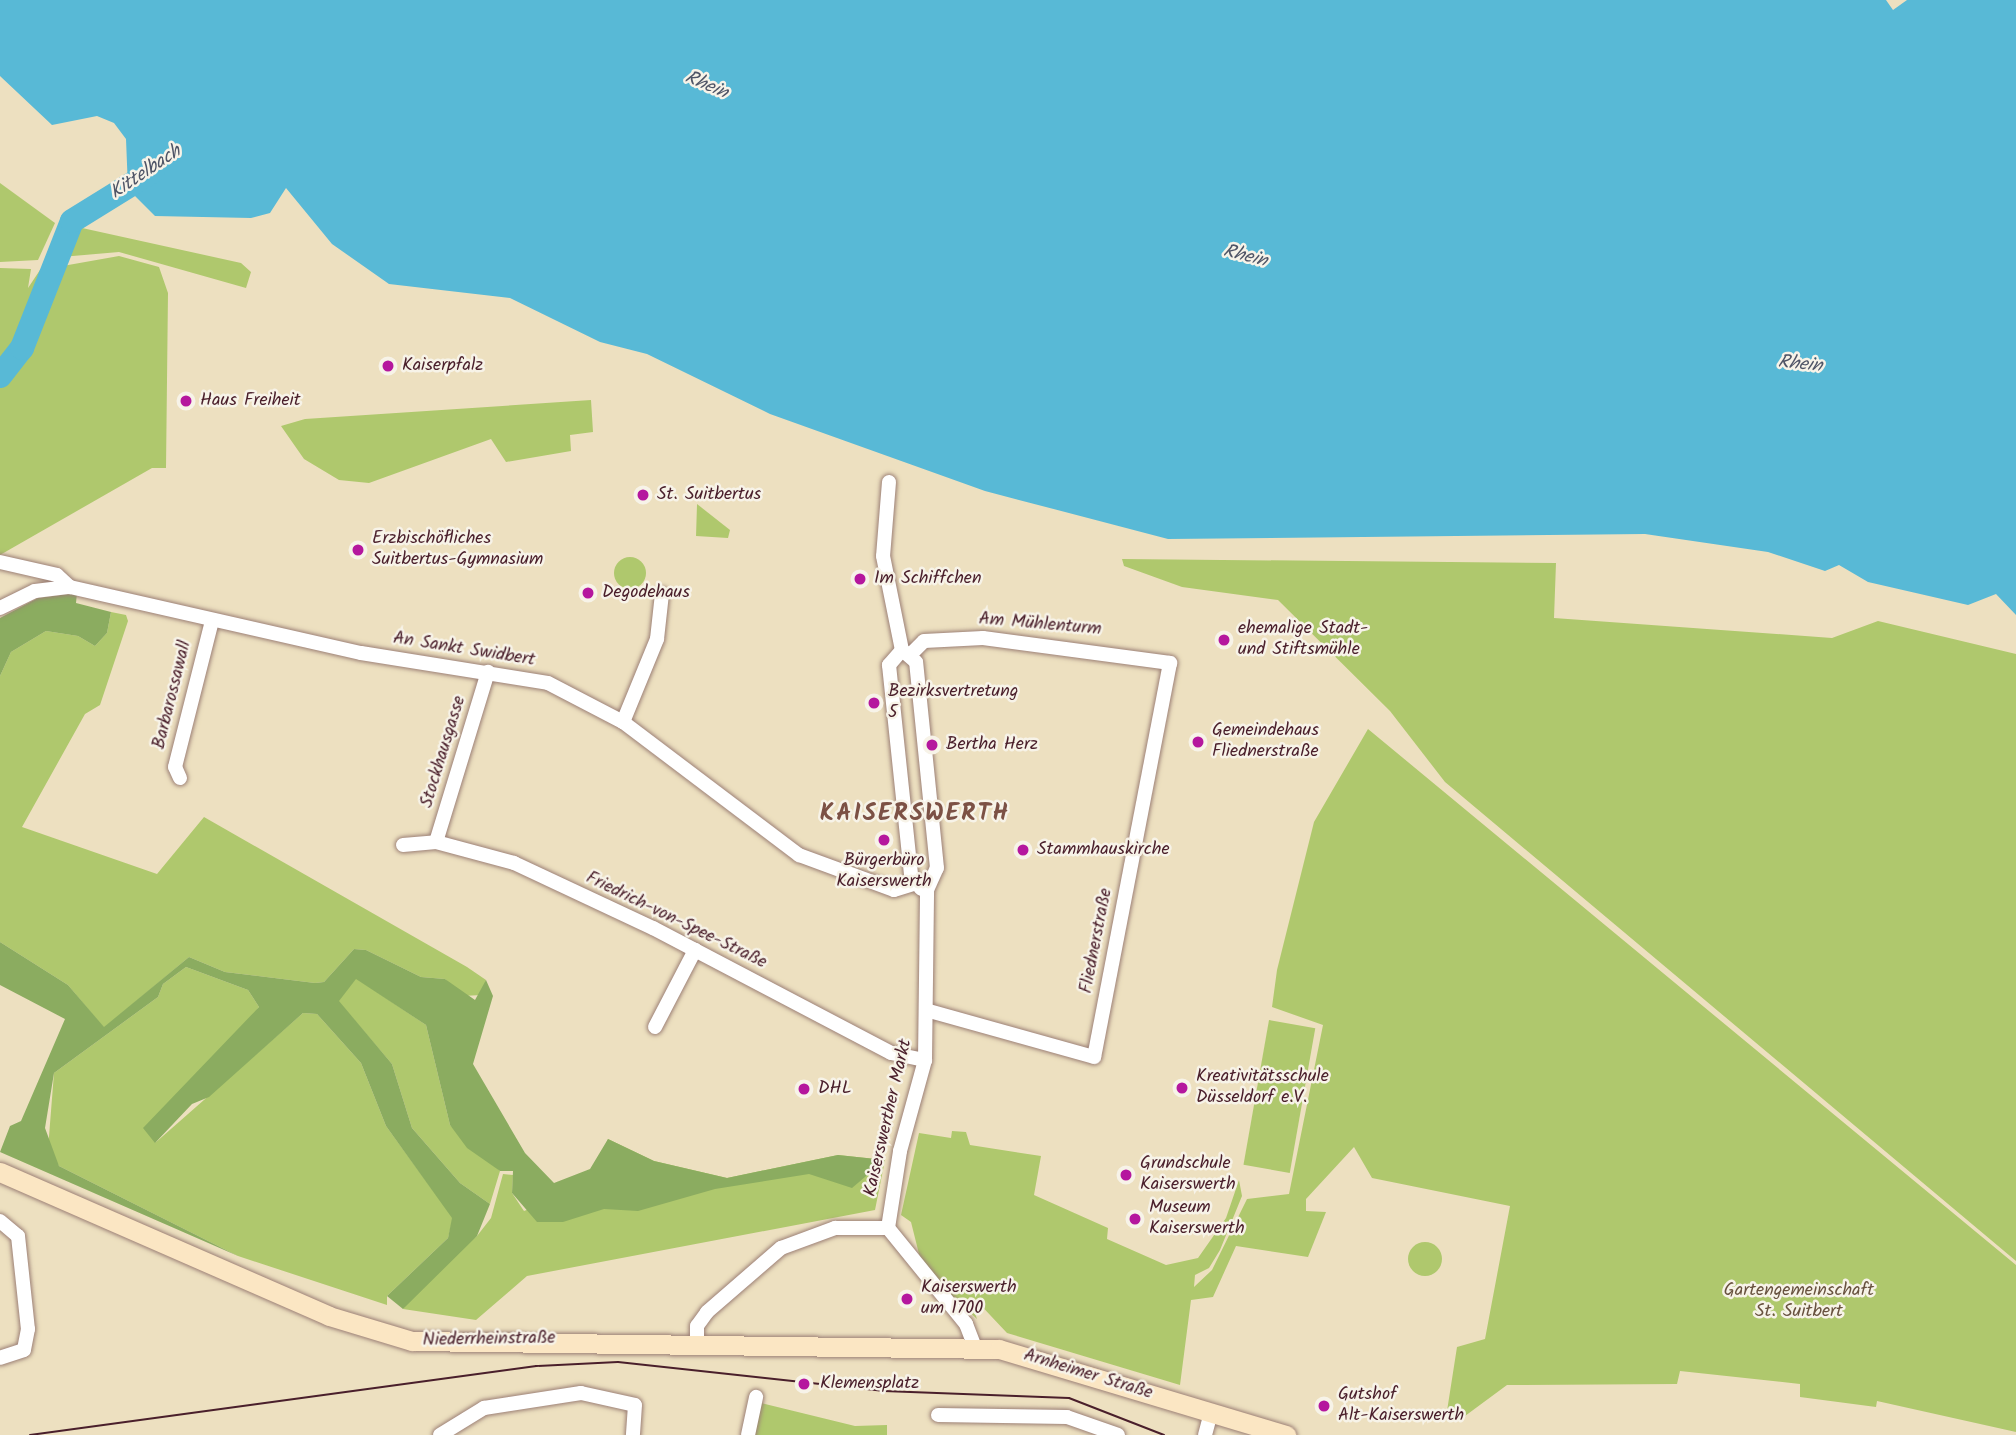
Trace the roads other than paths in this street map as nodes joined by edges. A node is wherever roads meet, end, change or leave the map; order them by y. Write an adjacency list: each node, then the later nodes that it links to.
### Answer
1 (889, 482): 7 (street, Kaiserswerther Markt)
2 (0, 562): 3 (street)
3 (70, 587): 5 (street, An Sankt Swidbert); 6 (street, An Sankt Swidbert)
4 (662, 594): 10 (street)
5 (0, 608)
6 (212, 621): 9 (street, An Sankt Swidbert); 11 (street, Barbarossawall)
7 (907, 652): 8 (street, Am Mühlenturm); 14 (street, Kaiserswerther Markt); 14 (street, Kaiserswerther Markt)
8 (1170, 663): 16 (street, Fliednerstraße)
9 (488, 673): 10 (street, An Sankt Swidbert); 12 (street, Stockhausgasse)
10 (623, 722): 14 (street, An Sankt Swidbert)
11 (180, 778)
12 (436, 842): 13 (street, Friedrich-von-Spee-Straße); 15 (street, Friedrich-von-Spee-Straße)
13 (403, 845)
14 (921, 887): 16 (street, Kaiserswerther Markt)
15 (695, 950): 17 (street); 18 (street, Friedrich-von-Spee-Straße)
16 (929, 1011): 18 (street, Kaiserswerther Markt)
17 (655, 1027)
18 (925, 1060): 21 (street, Kaiserswerther Markt)
19 (0, 1172): 22 (main road, Niederrheinstraße)
20 (0, 1221): 25 (street)
21 (888, 1228): 22 (street); 24 (street)
22 (697, 1334): 23 (main road, Niederrheinstraße)
23 (886, 1346): 24 (main road, Arnheimer Straße)
24 (975, 1347): 27 (main road, Arnheimer Straße)
25 (0, 1358)
26 (756, 1397): 31 (street)
27 (1211, 1413): 33 (street); 34 (main road, Arnheimer Straße)
28 (938, 1415): 32 (street)
29 (440, 1435): 30 (street)
30 (633, 1435)
31 (748, 1435)
32 (1118, 1435)
33 (1205, 1435)
34 (1286, 1435)

